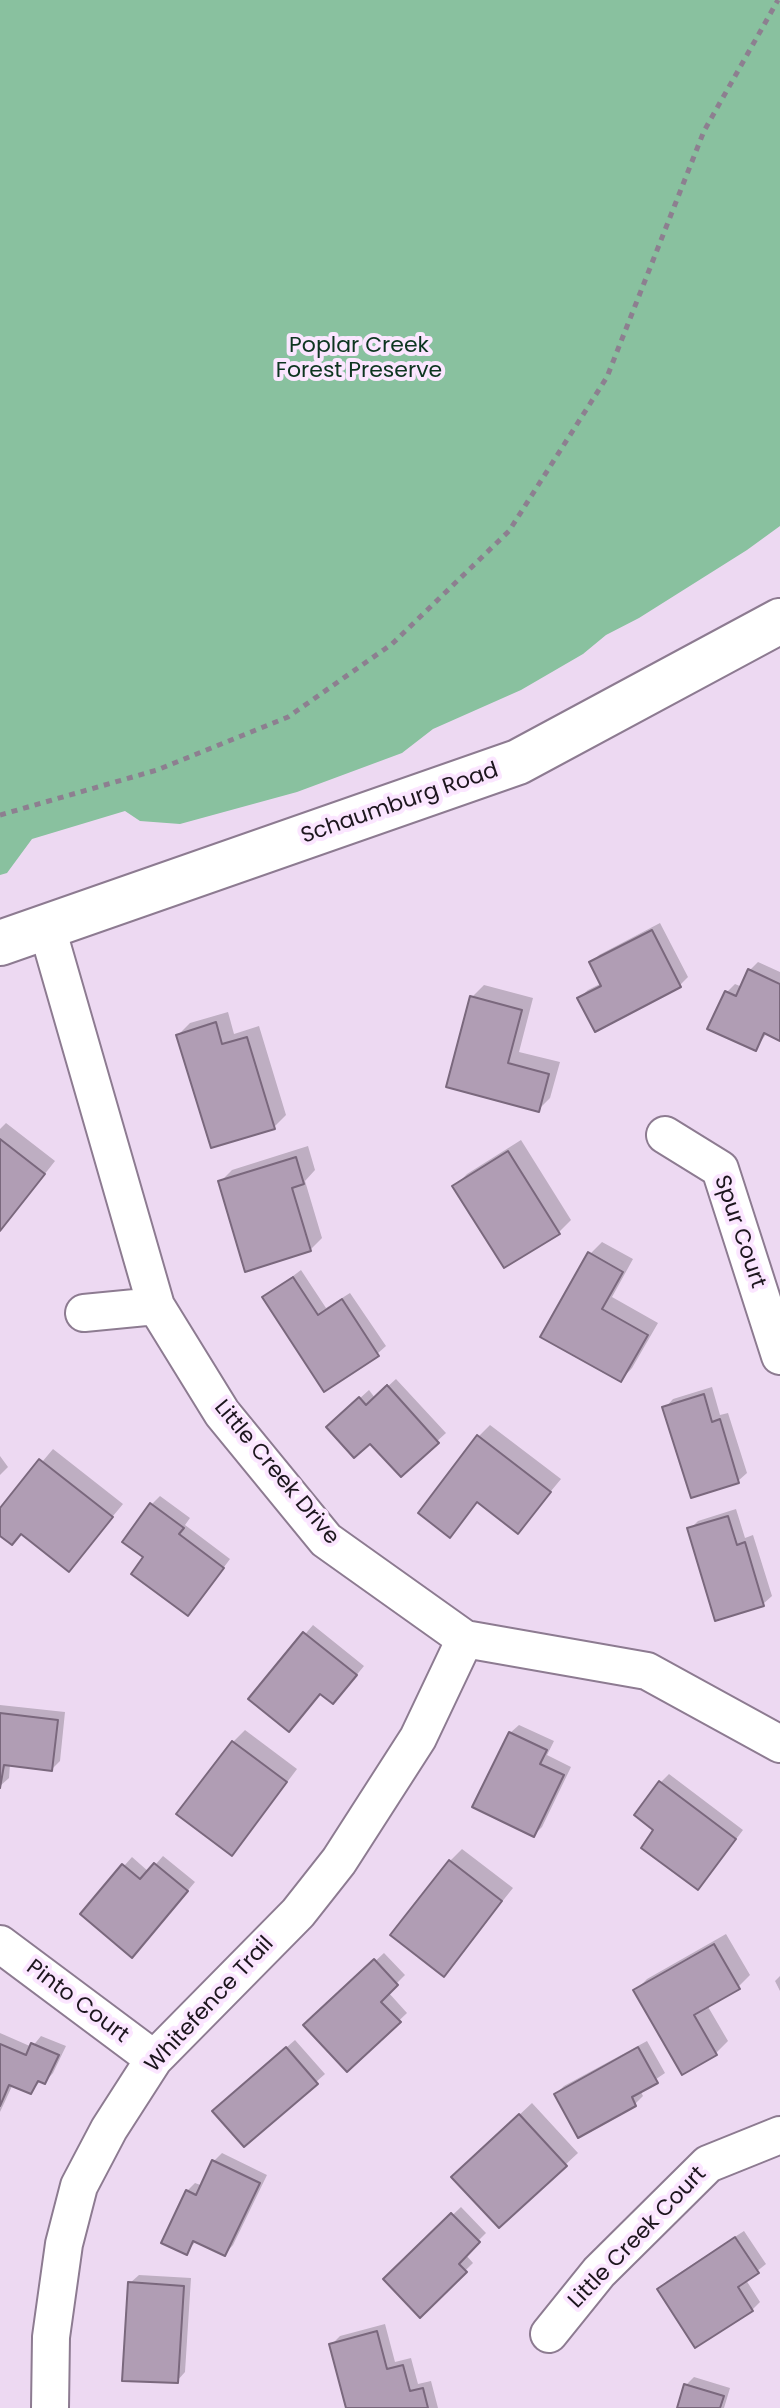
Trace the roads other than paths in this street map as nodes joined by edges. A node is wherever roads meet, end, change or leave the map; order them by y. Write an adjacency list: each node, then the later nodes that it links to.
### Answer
1 (780, 621): 2 (main road, Schaumburg Road)
2 (47, 928): 3 (main road, Schaumburg Road); 5 (street, Little Creek Drive)
3 (0, 943)
4 (665, 1135): 7 (street, Spur Court)
5 (156, 1306): 6 (street); 8 (street, Little Creek Drive)
6 (84, 1313)
7 (780, 1356)
8 (465, 1639): 9 (street, Little Creek Drive); 11 (street, Whitefence Trail)
9 (780, 1744)
10 (0, 1944): 11 (street, Pinto Court)
11 (154, 2059): 14 (street, Whitefence Trail)
12 (780, 2135): 13 (street, Little Creek Court)
13 (549, 2334)
14 (50, 2408)

